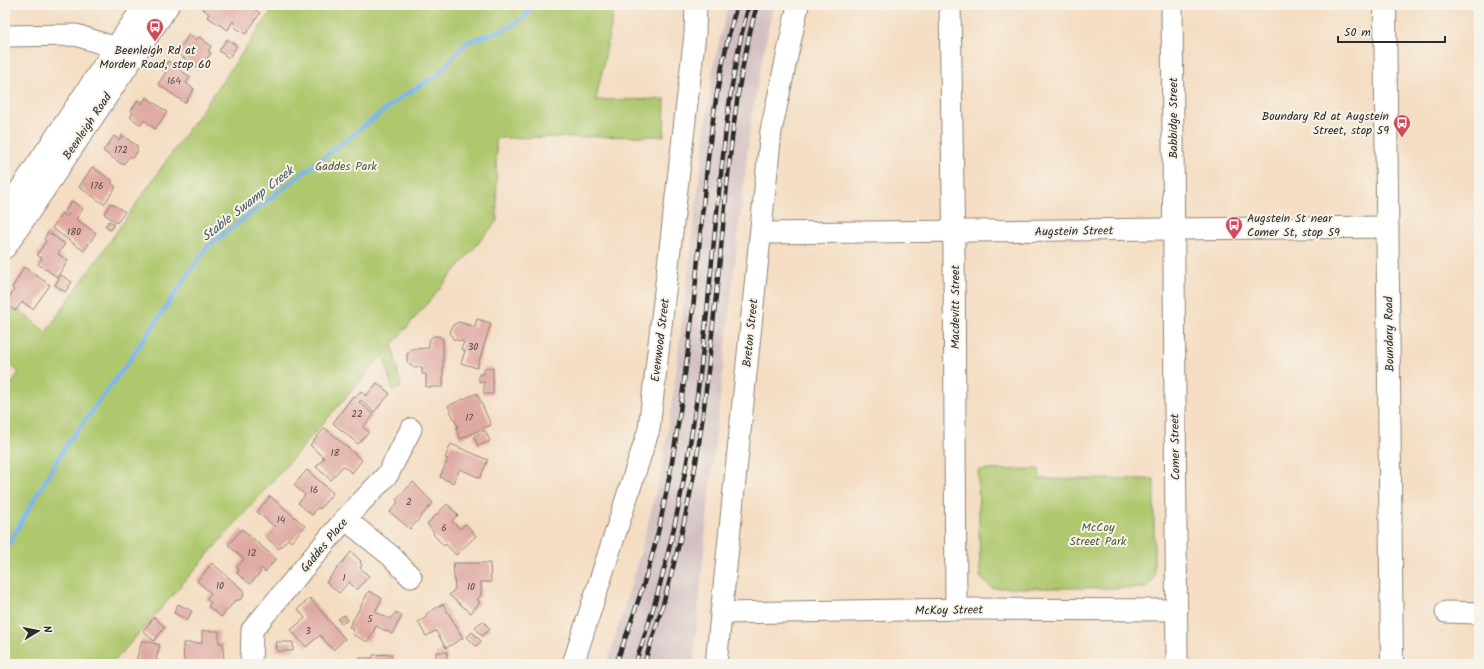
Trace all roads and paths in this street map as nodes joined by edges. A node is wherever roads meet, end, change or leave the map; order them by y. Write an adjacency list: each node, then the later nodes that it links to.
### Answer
1 (145, 5): 9 (main road, Beenleigh Road)
2 (168, 5): 15 (main road, Beenleigh Road)
3 (696, 5): 25 (street, Evenwood Street)
4 (798, 5): 14 (street, Breton Street)
5 (950, 5): 13 (street, Macdevitt Street)
6 (1172, 5): 12 (street, Babbidge Street)
7 (1385, 5): 11 (main road, Boundary Road)
8 (5, 36): 9 (street)
9 (116, 48): 10 (main road, Beenleigh Road)
10 (5, 213)
11 (1388, 227): 12 (street, Augstein Street); 28 (main road, Boundary Road)
12 (1174, 230): 13 (street, Augstein Street); 20 (street, Comer Street)
13 (954, 232): 14 (street, Augstein Street); 19 (street, Macdevitt Street)
14 (760, 233): 22 (street, Breton Street)
15 (5, 247)
16 (411, 429): 17 (street, Gaddes Place)
17 (345, 519): 18 (street); 24 (street, Gaddes Place)
18 (412, 577)
19 (956, 609): 20 (street, McKoy Street); 22 (street, McKoy Street)
20 (1177, 610): 27 (street, Comer Street)
21 (1446, 612): 23 (street)
22 (721, 613): 26 (street, Breton Street)
23 (1479, 613)
24 (252, 664)
25 (573, 664)
26 (716, 664)
27 (1177, 664)
28 (1392, 664)

